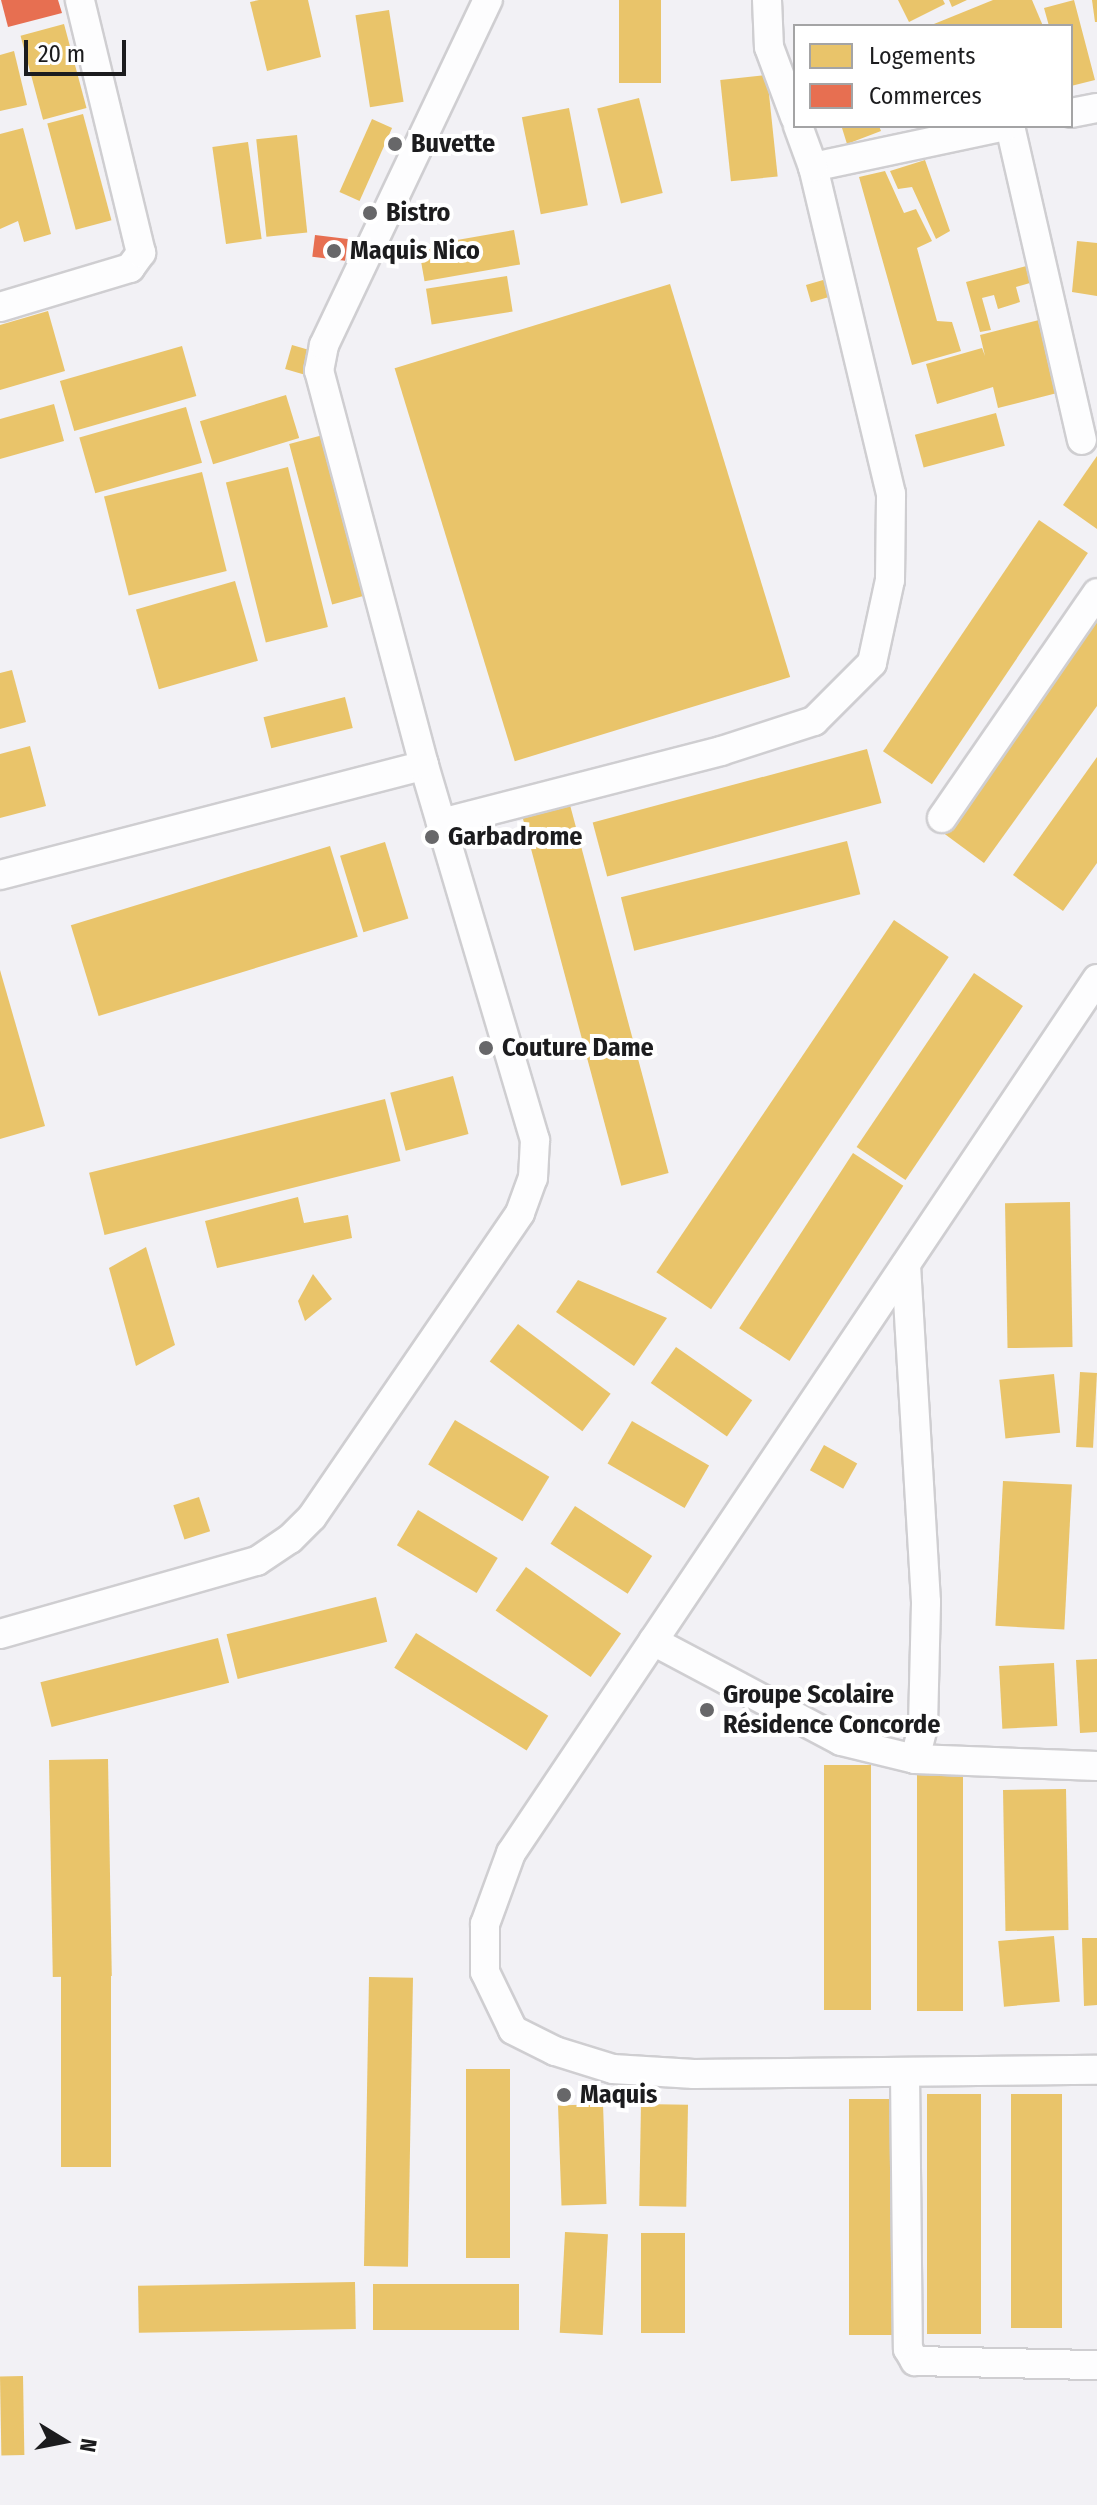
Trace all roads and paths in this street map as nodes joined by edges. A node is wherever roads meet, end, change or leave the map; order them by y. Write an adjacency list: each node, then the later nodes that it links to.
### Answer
1 (80, 0): 11 (street)
2 (488, 0): 14 (street)
3 (767, 0): 5 (street)
4 (1097, 108): 6 (street)
5 (793, 112)
6 (1073, 113)
7 (799, 128): 10 (street)
8 (998, 128): 10 (street)
9 (1008, 128): 12 (street)
10 (813, 167): 16 (street)
11 (0, 307)
12 (1082, 440)
13 (1097, 593): 15 (street)
14 (424, 765): 16 (street); 17 (street)
15 (942, 818)
16 (441, 823): 20 (street)
17 (0, 875)
18 (1097, 979): 19 (street)
19 (906, 1265): 21 (street); 22 (street)
20 (0, 1634)
21 (653, 1641): 22 (street); 25 (street)
22 (915, 1759): 23 (street)
23 (1097, 1766)
24 (1097, 2070): 25 (street)
25 (905, 2073): 26 (street)
26 (1097, 2365)

